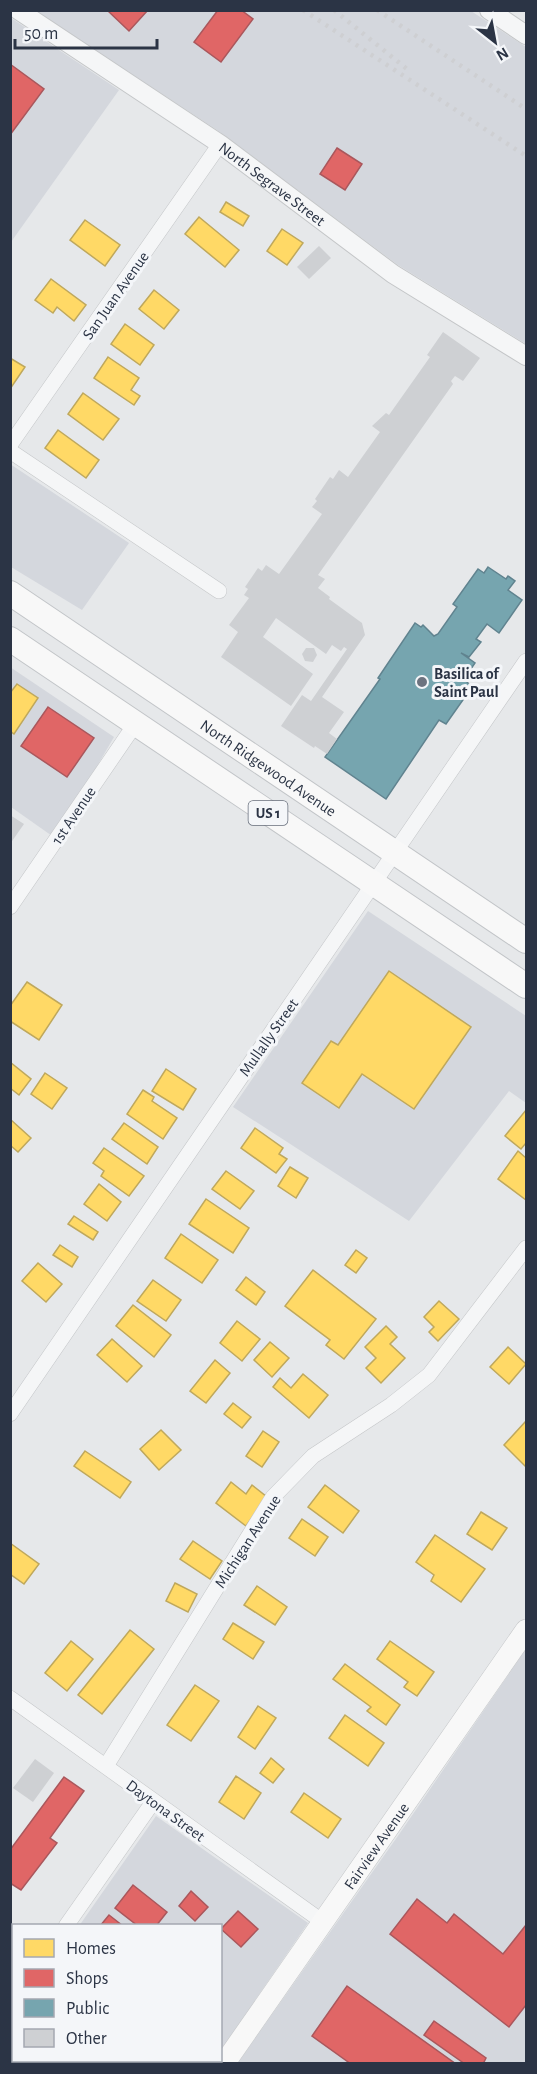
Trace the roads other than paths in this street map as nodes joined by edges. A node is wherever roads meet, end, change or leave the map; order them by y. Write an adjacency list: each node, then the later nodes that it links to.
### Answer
1 (18, 10): 4 (street, North Segrave Street)
2 (489, 10): 3 (street)
3 (526, 35)
4 (219, 144): 5 (street, North Segrave Street); 6 (street, San Juan Avenue)
5 (526, 356)
6 (10, 445)
7 (10, 451): 8 (street)
8 (219, 591)
9 (10, 594): 13 (main road, North Ridgewood Avenue / US 1)
10 (10, 639): 12 (main road, US 1)
11 (526, 661): 13 (street, Mullally Street)
12 (136, 723): 14 (main road, US 1); 15 (street, 1st Avenue)
13 (395, 852): 14 (street, Mullally Street); 16 (main road, North Ridgewood Avenue / US 1)
14 (374, 884): 17 (main road, US 1); 19 (street, Mullally Street)
15 (10, 907)
16 (526, 941)
17 (526, 986)
18 (526, 1248): 22 (street, Michigan Avenue)
19 (10, 1414)
20 (526, 1630): 24 (main road, Fairview Avenue)
21 (10, 1698): 22 (street, Daytona Street)
22 (106, 1766): 23 (street, Daytona Street)
23 (153, 1802): 24 (street, Daytona Street); 25 (street)
24 (323, 1922): 26 (main road, Fairview Avenue)
25 (67, 1924)
26 (224, 2064)

